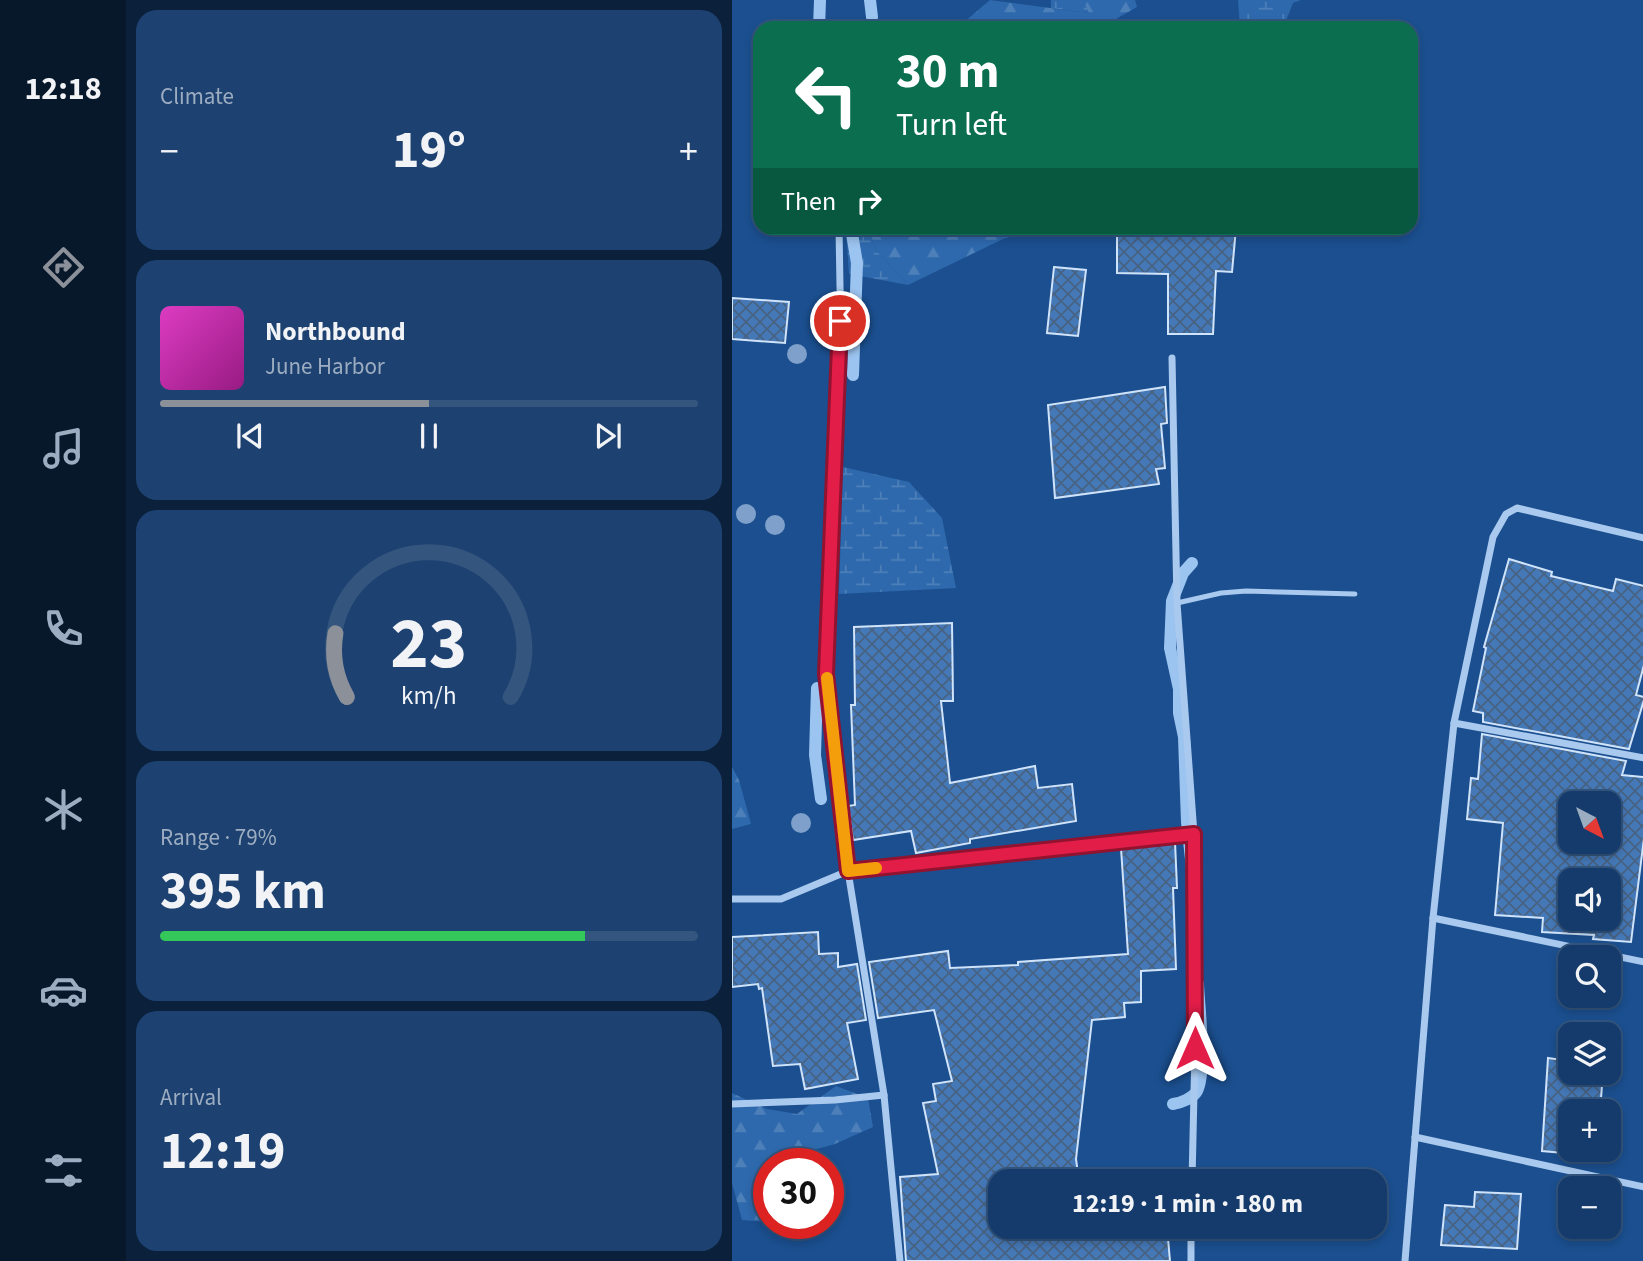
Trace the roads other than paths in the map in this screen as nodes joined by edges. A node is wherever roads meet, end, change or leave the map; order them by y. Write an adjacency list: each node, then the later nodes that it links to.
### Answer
1 (839, 235): 9 (street)
2 (1172, 358): 5 (street)
3 (1644, 538): 6 (street)
4 (1355, 594): 5 (lane)
5 (1177, 603): 8 (street)
6 (1454, 723): 7 (street); 11 (street)
7 (1644, 758)
8 (1194, 834): 9 (street); 16 (street)
9 (848, 871): 10 (street); 13 (street)
10 (732, 900)
11 (1433, 918): 12 (street); 15 (street)
12 (1644, 962)
13 (884, 1095): 14 (street); 19 (street)
14 (732, 1104)
15 (1415, 1137): 17 (street); 21 (street)
16 (1192, 1169)
17 (1644, 1187)
18 (1191, 1239): 20 (street)
19 (901, 1261)
20 (1191, 1261)
21 (1405, 1261)

